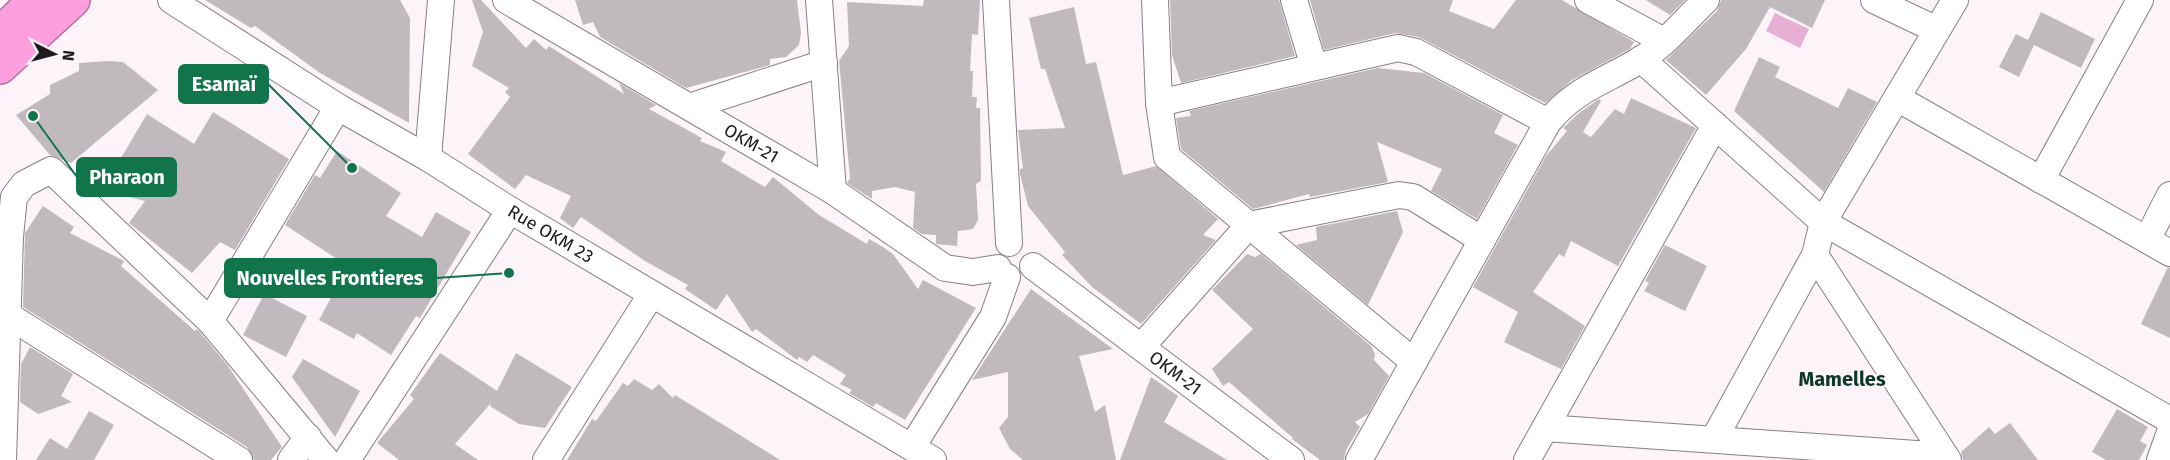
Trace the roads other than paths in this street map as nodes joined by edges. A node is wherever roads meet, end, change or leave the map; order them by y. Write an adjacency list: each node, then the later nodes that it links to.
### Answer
1 (73, 0): 20 (highway)
2 (171, 0): 25 (street, Rue OKM 23)
3 (441, 0): 28 (street)
4 (506, 0): 24 (street, OKM-21)
5 (819, 0): 19 (street)
6 (996, 0): 37 (street)
7 (1155, 0): 23 (street)
8 (1294, 0): 21 (street)
9 (1588, 0): 17 (street)
10 (1706, 0): 17 (street)
11 (1874, 0): 15 (street)
12 (1955, 0): 15 (street)
13 (2140, 0): 29 (street)
14 (30, 2): 16 (highway)
15 (1937, 30): 22 (street)
16 (0, 34)
17 (1664, 41): 18 (street)
18 (1641, 59): 26 (street); 27 (street)
19 (824, 63): 24 (street); 30 (street)
20 (0, 67)
21 (1314, 67): 23 (street); 26 (street)
22 (1896, 98): 29 (street); 33 (street)
23 (1159, 103): 34 (street)
24 (692, 106): 30 (street, OKM-21)
25 (338, 107): 28 (street, Rue OKM 23); 44 (street)
26 (1548, 122): 35 (street)
27 (1715, 125): 33 (street); 48 (street)
28 (428, 158): 32 (street, Rue OKM 23)
29 (2041, 180): 36 (street)
30 (833, 191): 41 (street, OKM-21)
31 (2170, 195): 36 (street)
32 (510, 210): 42 (street, Rue OKM 23); 58 (street)
33 (1823, 222): 39 (street); 47 (street)
34 (1249, 225): 35 (street); 45 (street); 46 (street)
35 (1482, 240): 46 (street)
36 (2147, 240): 38 (street)
37 (1009, 243): 40 (street); 41 (street)
38 (2170, 253)
39 (1815, 255): 51 (street); 53 (street)
40 (1033, 266): 41 (street); 45 (street, OKM-21)
41 (1003, 273): 52 (street)
42 (651, 295): 52 (street, Rue OKM 23); 59 (street)
43 (9, 316): 44 (street); 54 (street); 55 (street)
44 (210, 321): 50 (street)
45 (1142, 346): 60 (street, OKM-21)
46 (1414, 362): 61 (street)
47 (2170, 420)
48 (1545, 428): 51 (street); 62 (street)
49 (2170, 432): 63 (street)
50 (308, 437): 56 (street); 57 (street)
51 (1714, 439): 53 (street)
52 (922, 453)
53 (1947, 458)
54 (3, 460)
55 (239, 460)
56 (291, 460)
57 (327, 460)
58 (347, 460)
59 (546, 460)
60 (1291, 460)
61 (1359, 460)
62 (1527, 460)
63 (2160, 460)

